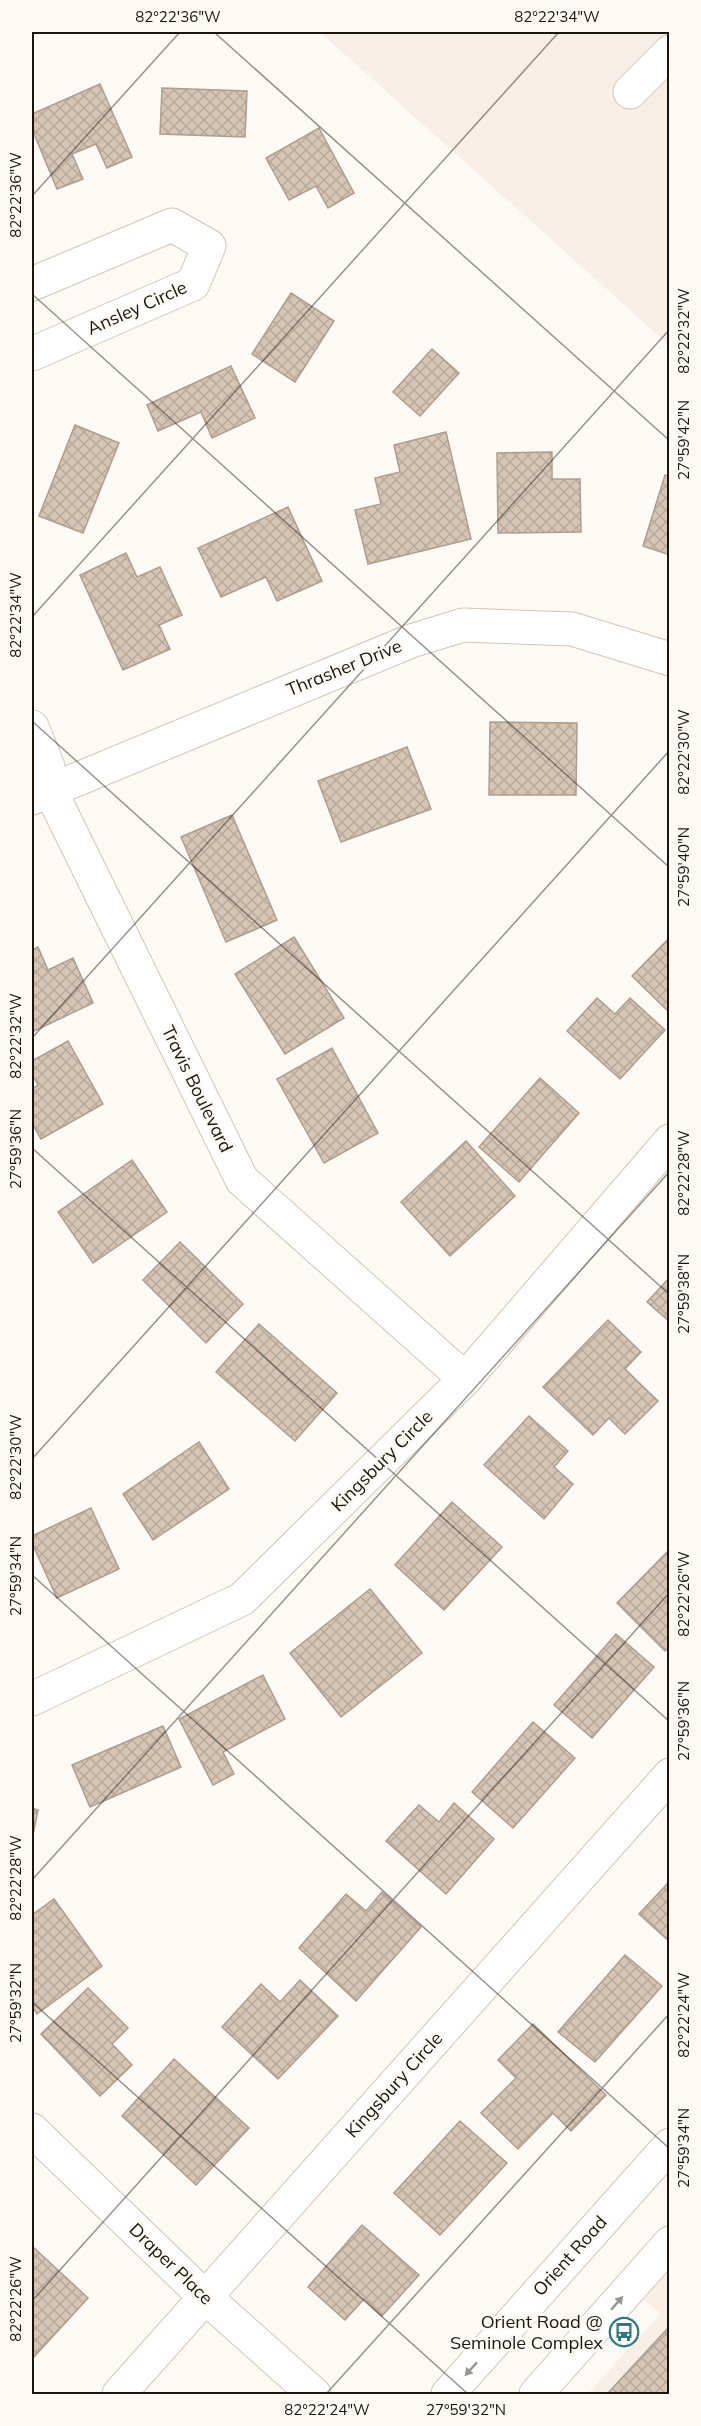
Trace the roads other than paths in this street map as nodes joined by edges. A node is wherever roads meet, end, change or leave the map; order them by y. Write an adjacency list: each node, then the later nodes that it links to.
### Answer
1 (669, 52): 2 (street)
2 (630, 92)
3 (32, 284): 4 (street, Ansley Circle)
4 (32, 354)
5 (669, 659): 7 (street, Thrasher Drive)
6 (32, 727): 7 (street, Travis Boulevard)
7 (41, 794): 9 (street, Travis Boulevard)
8 (669, 1141): 9 (street, Kingsbury Circle)
9 (465, 1379): 10 (street, Kingsbury Circle)
10 (32, 1699)
11 (669, 1775): 15 (street, Kingsbury Circle)
12 (32, 2130): 15 (street, Draper Place)
13 (669, 2145): 18 (street, Orient Road, one-way to 18)
14 (669, 2243): 19 (street, one-way to 14)
15 (205, 2297): 16 (street, Kingsbury Circle); 17 (street, Draper Place)
16 (119, 2394)
17 (314, 2394)
18 (448, 2394)
19 (536, 2394)

